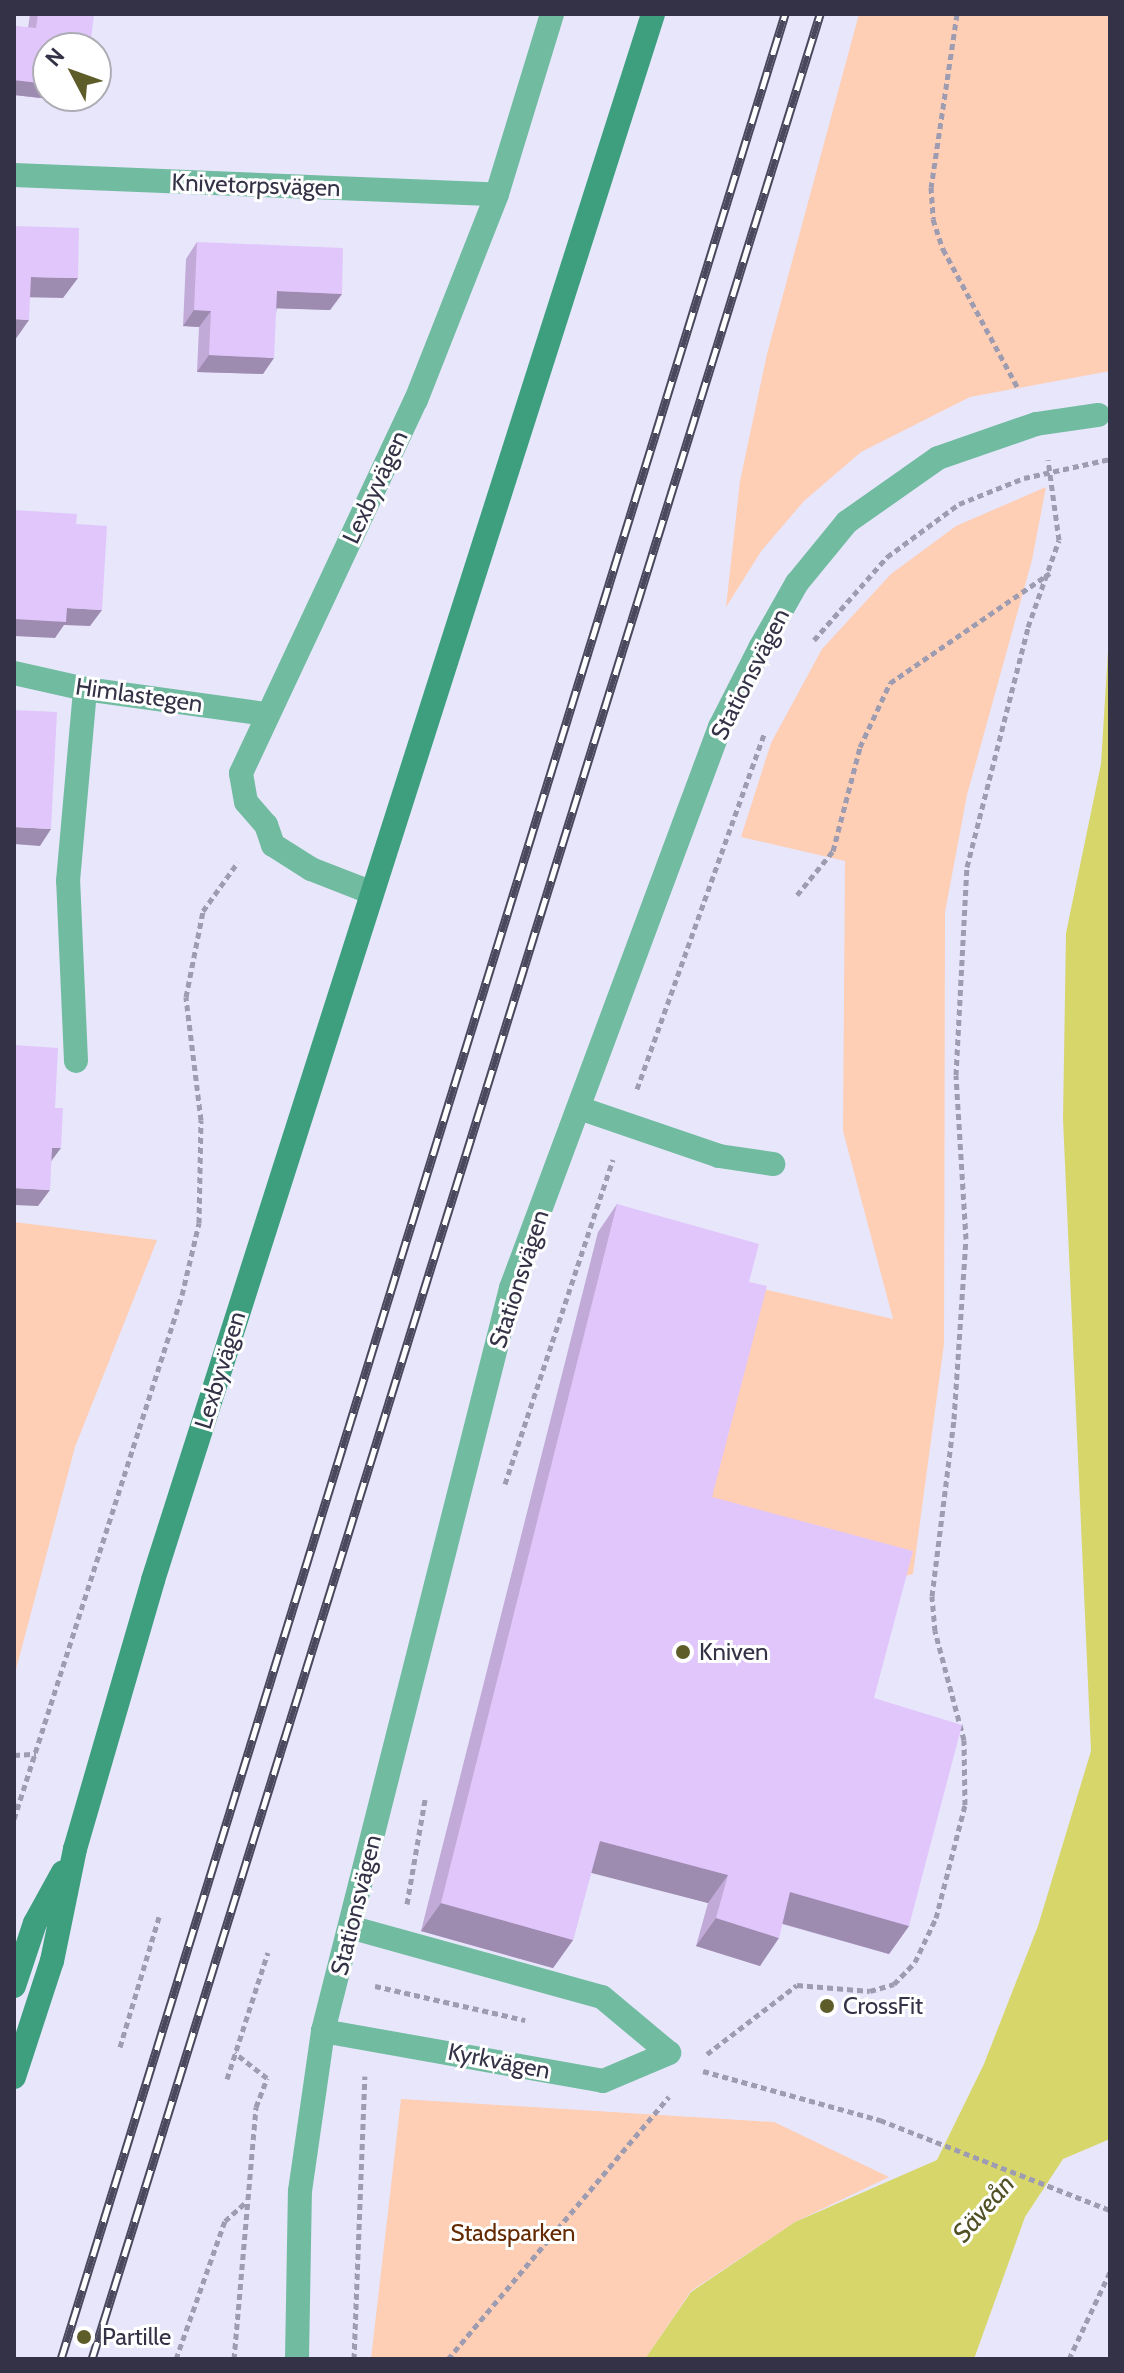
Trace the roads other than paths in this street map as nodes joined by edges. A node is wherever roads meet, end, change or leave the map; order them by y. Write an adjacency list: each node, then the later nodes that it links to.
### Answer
1 (552, 14): 4 (street, Lexbyvägen)
2 (653, 14): 9 (street, Lexbyvägen)
3 (14, 175): 4 (street, Knivetorpsvägen)
4 (497, 194): 8 (street, Lexbyvägen)
5 (1104, 414): 11 (street, Stationsvägen, bridge)
6 (14, 673): 7 (street, Himlastegen)
7 (85, 689): 8 (street, Himlastegen); 10 (street)
8 (265, 714): 9 (street, Lexbyvägen)
9 (370, 892): 13 (street, Lexbyvägen)
10 (76, 1061)
11 (579, 1108): 12 (street); 14 (street, Stationsvägen)
12 (773, 1164)
13 (75, 1849): 15 (street, Lexbyvägen); 17 (street, Lexbyvägen)
14 (353, 1928): 16 (street, Stationsvägen); 16 (street, Kyrkvägen)
15 (14, 1986)
16 (323, 2031): 18 (street, Stationsvägen)
17 (14, 2077)
18 (297, 2359)

